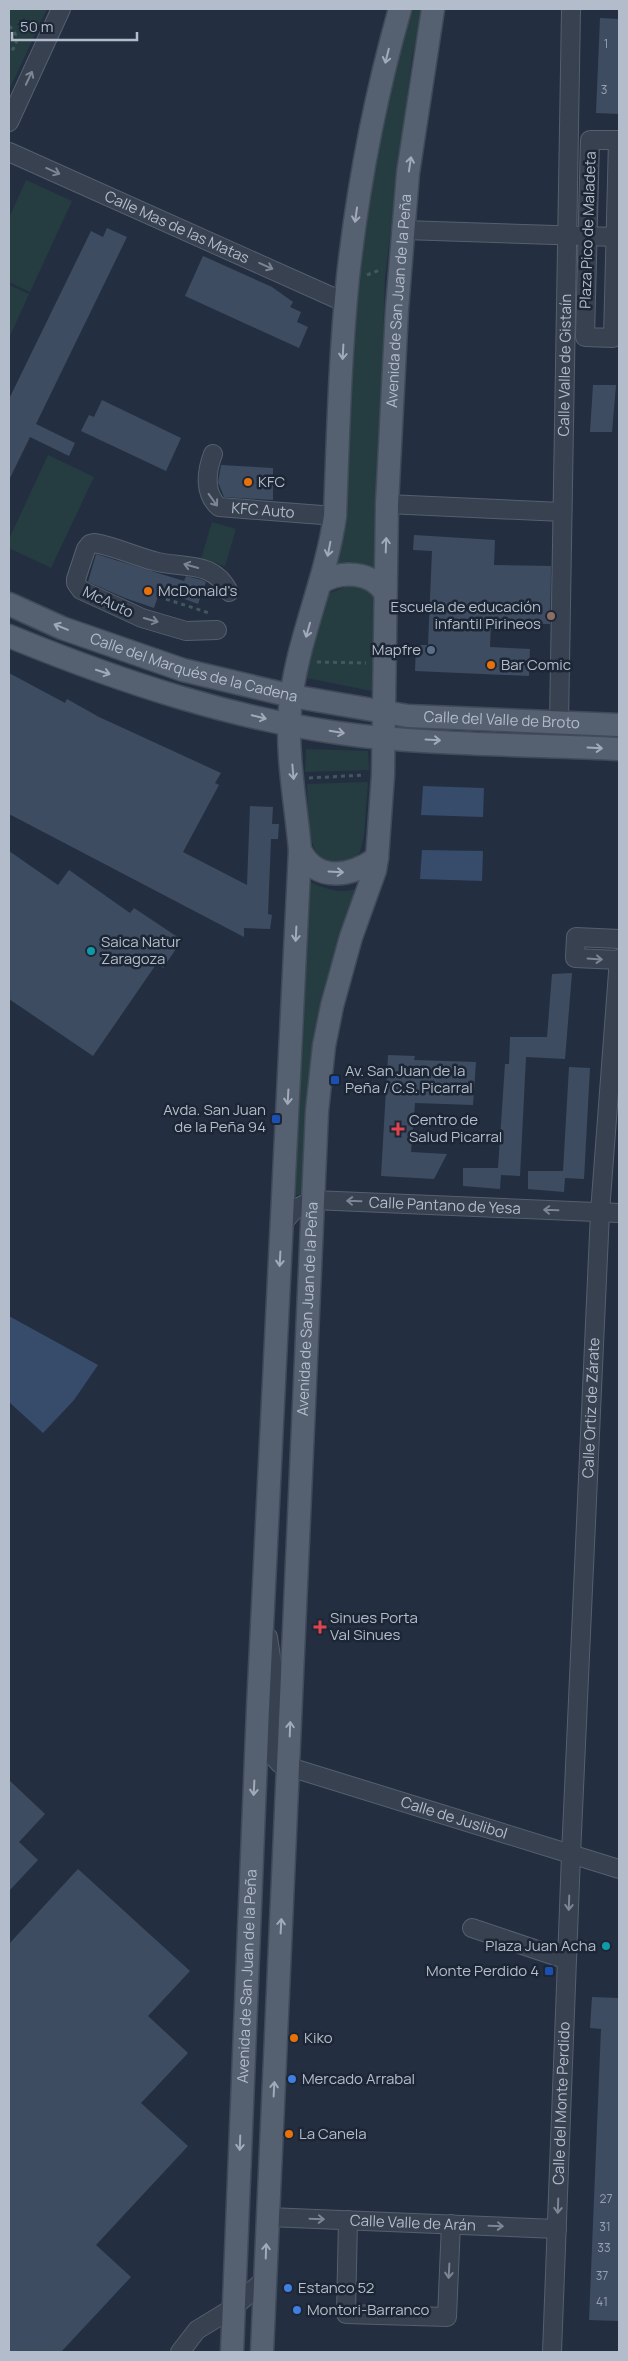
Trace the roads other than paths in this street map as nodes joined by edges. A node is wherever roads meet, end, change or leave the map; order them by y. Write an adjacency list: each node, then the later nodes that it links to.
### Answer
1 (61, 9): 5 (street, one-way to 1)
2 (400, 9): 11 (main road, Avenida de San Juan de la Peña, one-way to 11)
3 (433, 9): 7 (main road, Avenida de San Juan de la Peña, one-way to 3)
4 (571, 9): 8 (street, Calle Valle de Gistaín)
5 (9, 122)
6 (9, 152): 11 (street, Calle Mas de las Matas, one-way to 11)
7 (404, 230): 8 (street); 13 (main road, Avenida de San Juan de la Peña)
8 (567, 235): 9 (street); 14 (street, Calle Valle de Gistaín)
9 (588, 236): 10 (street); 10 (street, Plaza Pico de Maladeta); 10 (street, Plaza Pico de Maladeta)
10 (616, 237)
11 (346, 303): 15 (main road, Avenida de San Juan de la Peña, one-way to 15)
12 (213, 454): 15 (street, KFC Auto, one-way to 15)
13 (387, 504): 14 (street); 18 (main road, Avenida de San Juan de la Peña, one-way to 13)
14 (562, 512): 24 (street, Calle Valle de Gistaín)
15 (334, 516): 16 (main road, Avenida de San Juan de la Peña, one-way to 16)
16 (320, 583): 18 (main road); 22 (main road, Avenida de San Juan de la Peña, one-way to 22)
17 (229, 592): 20 (street, McAuto, one-way to 20)
18 (385, 593): 23 (main road, Avenida de San Juan de la Peña)
19 (9, 604): 22 (main road, Calle del Marqués de la Cadena, one-way to 19)
20 (215, 622)
21 (9, 636): 25 (main road, Calle del Marqués de la Cadena, one-way to 25)
22 (292, 696): 23 (main road, Calle del Marqués de la Cadena); 25 (main road, Avenida de San Juan de la Peña)
23 (384, 714): 24 (main road, Calle del Valle de Broto); 27 (main road, Avenida de San Juan de la Peña)
24 (559, 723): 26 (main road, Calle del Valle de Broto)
25 (290, 724): 27 (main road, Calle del Marqués de la Cadena, one-way to 27); 29 (main road, Avenida de San Juan de la Peña, one-way to 29)
26 (619, 725)
27 (384, 738): 28 (main road, Calle del Valle de Broto, one-way to 28); 30 (main road, Avenida de San Juan de la Peña)
28 (619, 749)
29 (300, 850): 30 (main road, one-way to 30); 36 (main road, Avenida de San Juan de la Peña, one-way to 36)
30 (377, 858): 33 (main road, Avenida de San Juan de la Peña)
31 (619, 939): 32 (street, Calle Ortiz de Zárate, one-way to 32)
32 (619, 960): 34 (street, Calle Ortiz de Zárate)
33 (313, 1200): 34 (street, Calle Pantano de Yesa, one-way to 33); 36 (street); 38 (main road, Avenida de San Juan de la Peña, one-way to 33)
34 (600, 1212): 35 (street, Calle Pantano de Yesa); 39 (street, Calle Ortiz de Zárate)
35 (619, 1213)
36 (282, 1224): 37 (main road, Avenida de San Juan de la Peña, one-way to 37)
37 (263, 1600): 38 (street, Avenida de San Juan de la Peña); 48 (main road, Avenida de San Juan de la Peña, one-way to 48)
38 (288, 1768): 39 (street, Calle de Juslibol); 43 (main road, Avenida de San Juan de la Peña, one-way to 38)
39 (570, 1855): 40 (street, Calle de Juslibol); 42 (street, Calle del Monte Perdido, one-way to 42)
40 (619, 1870)
41 (472, 1928): 42 (street)
42 (567, 1960): 46 (street, Calle del Monte Perdido, one-way to 46)
43 (268, 2217): 44 (street, Calle Valle de Arán, one-way to 44); 47 (main road, Avenida de San Juan de la Peña, one-way to 43)
44 (348, 2220): 45 (street, Calle Valle de Arán); 45 (street, one-way to 44)
45 (451, 2224): 46 (street, Calle Valle de Arán, one-way to 46)
46 (557, 2229): 52 (street, Calle del Monte Perdido)
47 (265, 2279): 48 (street); 51 (main road, Avenida de San Juan de la Peña)
48 (234, 2308): 49 (street); 50 (main road, Avenida de San Juan de la Peña)
49 (180, 2352)
50 (232, 2352)
51 (262, 2352)
52 (552, 2352)

